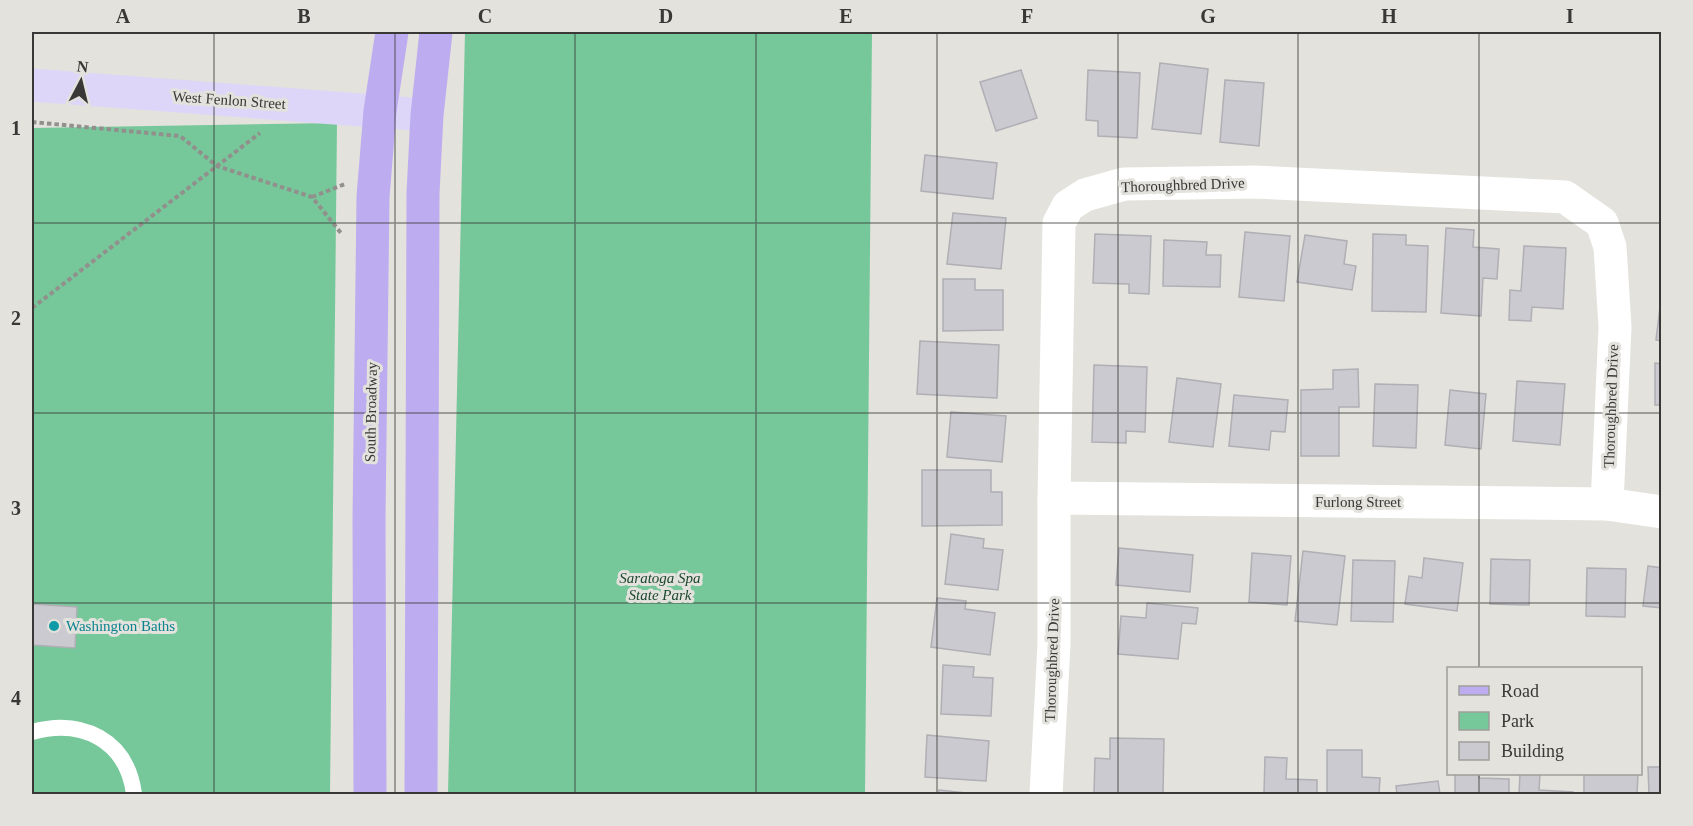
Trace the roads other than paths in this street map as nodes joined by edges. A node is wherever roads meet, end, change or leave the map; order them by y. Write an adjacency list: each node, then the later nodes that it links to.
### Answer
1 (392, 32): 4 (main road, South Broadway)
2 (436, 32): 5 (main road)
3 (32, 86): 4 (street, West Fenlon Street)
4 (380, 111): 5 (street, West Fenlon Street); 11 (main road, South Broadway)
5 (427, 115): 12 (main road)
6 (1054, 498): 7 (street, Furlong Street); 7 (street, Thoroughbred Drive); 13 (street, Thoroughbred Drive)
7 (1607, 504): 8 (street, Furlong Street)
8 (1662, 512)
9 (32, 732): 10 (lane)
10 (134, 795)
11 (370, 795)
12 (421, 795)
13 (1046, 795)

